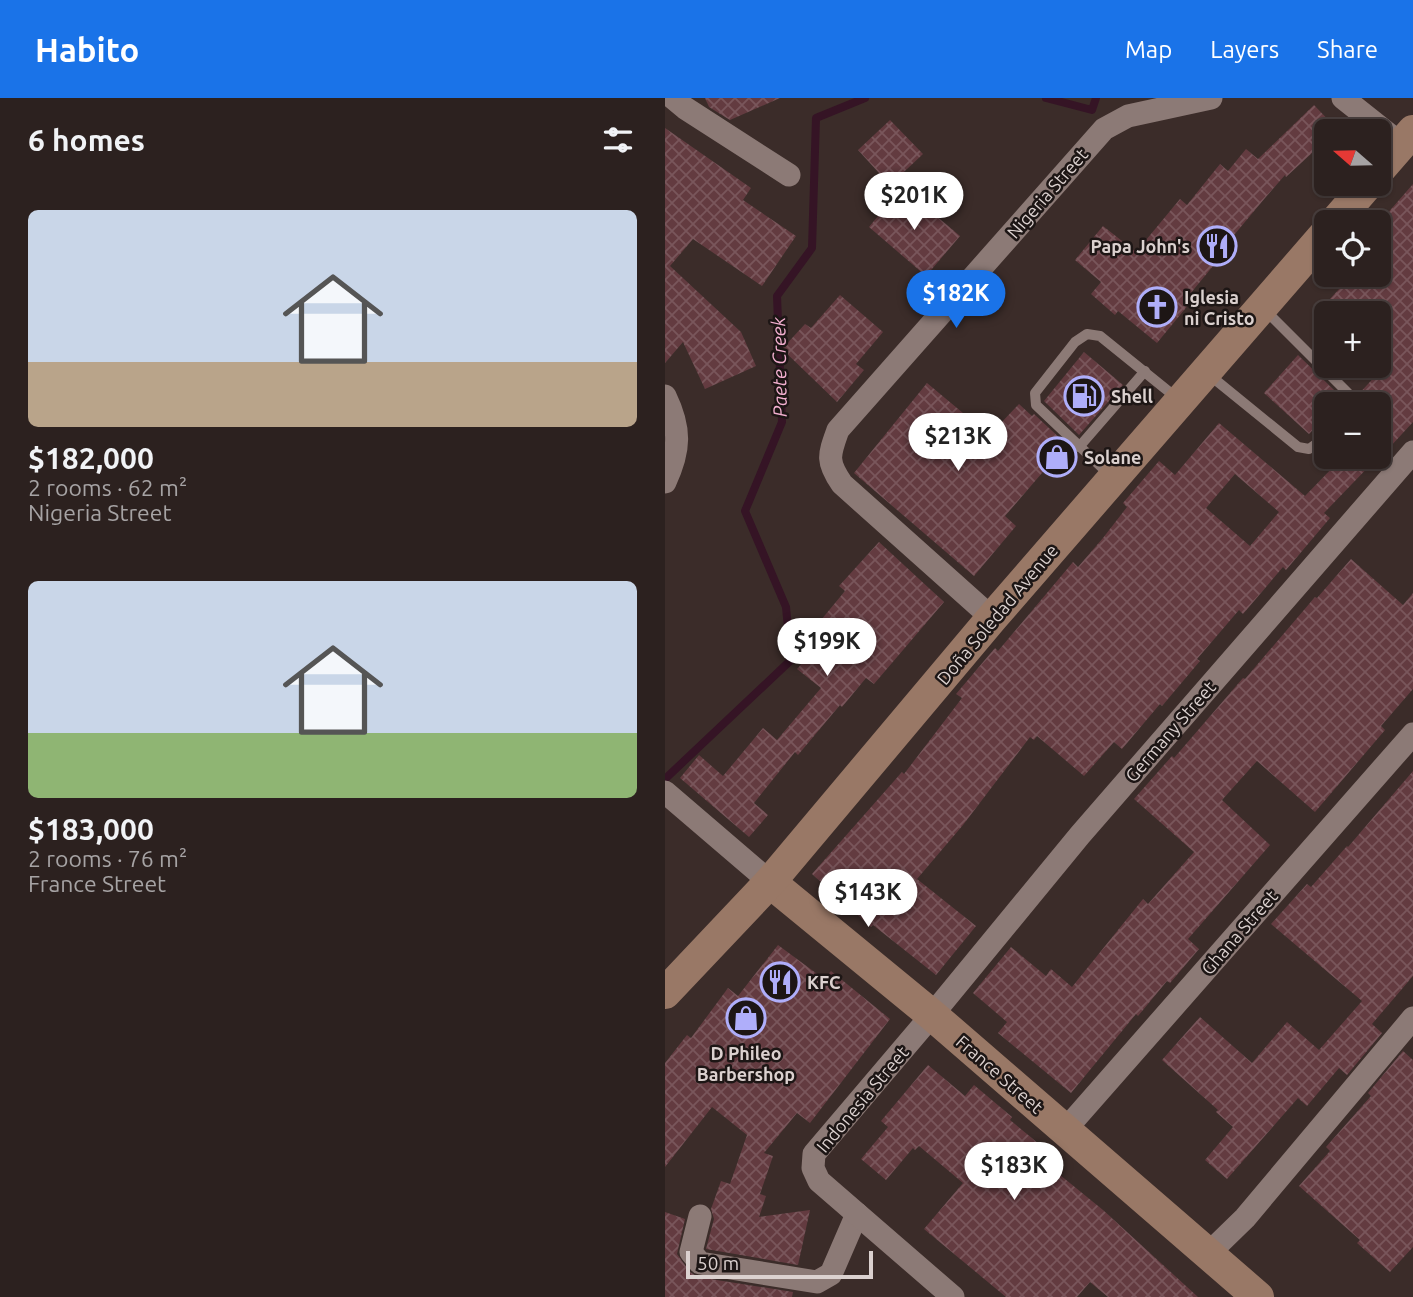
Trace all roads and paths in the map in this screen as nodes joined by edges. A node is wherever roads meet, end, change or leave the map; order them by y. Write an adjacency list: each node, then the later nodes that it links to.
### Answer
1 (673, 98): 6 (street)
2 (1211, 98): 21 (street, Nigeria Street)
3 (1343, 98): 4 (street)
4 (1407, 138): 5 (main road)
5 (1391, 156)
6 (789, 174)
7 (1358, 196): 8 (main road)
8 (1345, 210)
9 (1314, 247): 10 (main road, Doña Soledad Avenue)
10 (1262, 307): 12 (main road, Doña Soledad Avenue); 13 (lane)
11 (1145, 371): 15 (lane); 17 (lane); 17 (lane)
12 (1205, 372): 15 (main road, Doña Soledad Avenue); 16 (lane)
13 (1347, 392)
14 (665, 396): 20 (street)
15 (1180, 400): 19 (main road, Doña Soledad Avenue)
16 (1314, 445)
17 (1079, 447): 19 (lane)
18 (1413, 452): 26 (street, Germany Street)
19 (1113, 478): 21 (main road, Doña Soledad Avenue)
20 (665, 482)
21 (992, 618): 24 (main road, Doña Soledad Avenue)
22 (1413, 734): 28 (street, Ghana Street)
23 (665, 792): 24 (street)
24 (770, 882): 25 (main road, Doña Soledad Avenue); 26 (main road, France Street)
25 (665, 993)
26 (932, 1015): 28 (main road, France Street); 29 (street, Indonesia Street)
27 (1413, 1018): 31 (street)
28 (1065, 1130): 31 (main road, France Street)
29 (857, 1214): 30 (street); 32 (street, Indonesia Street)
30 (700, 1216)
31 (1207, 1254): 33 (main road, France Street)
32 (953, 1297)
33 (1258, 1297)

